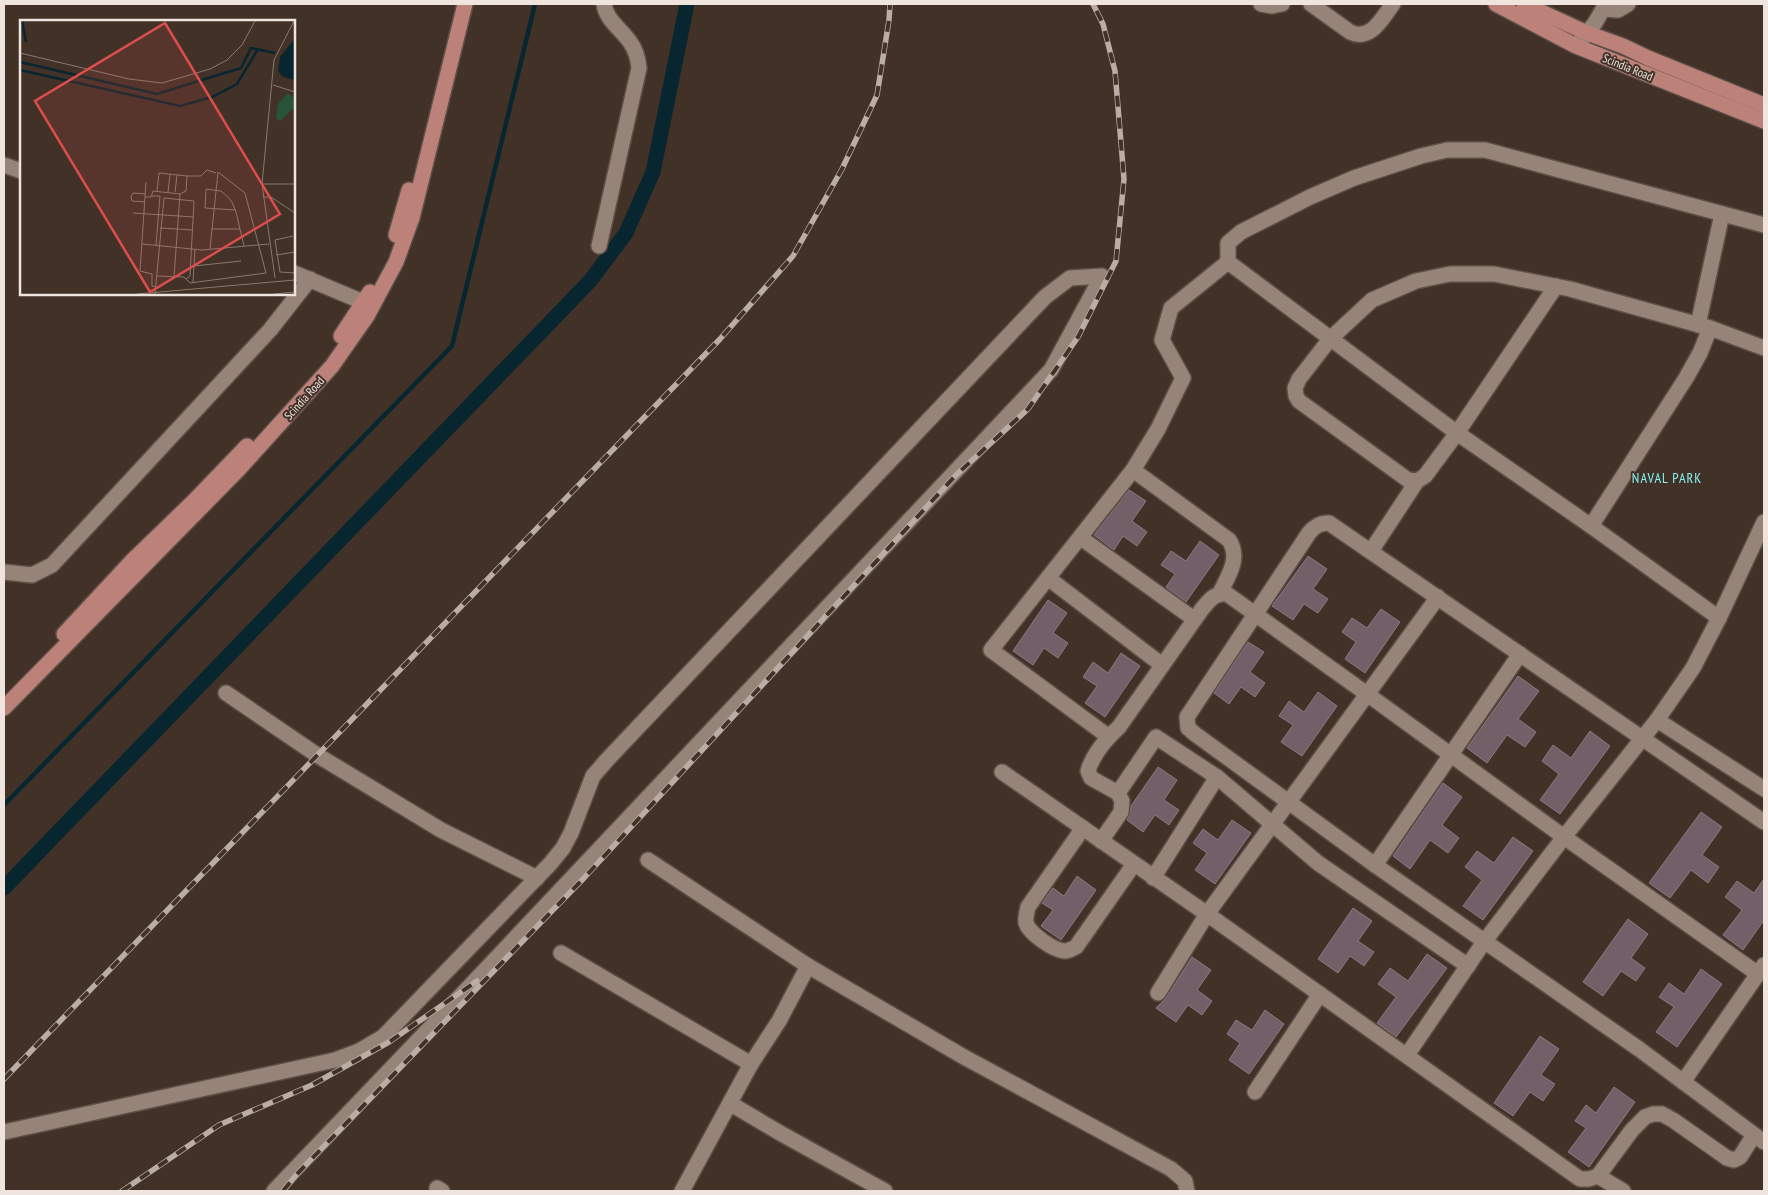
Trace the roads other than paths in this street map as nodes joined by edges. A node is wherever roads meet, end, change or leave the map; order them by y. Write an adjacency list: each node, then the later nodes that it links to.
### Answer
1 (455, 4): 27 (main road)
2 (464, 4): 50 (main road, Scindia Road)
3 (604, 4): 22 (street)
4 (1261, 4): 5 (street)
5 (1282, 4)
6 (1311, 4): 7 (street)
7 (1394, 4)
8 (1496, 4): 13 (main road, Scindia Road)
9 (1524, 4): 12 (main road, Scindia Road)
10 (1628, 4): 11 (street)
11 (1605, 6): 12 (street)
12 (1587, 33): 13 (street); 14 (main road, Scindia Road)
13 (1576, 46): 15 (main road, Scindia Road)
14 (1648, 58): 15 (street); 16 (main road, Scindia Road)
15 (1638, 71): 17 (main road, Scindia Road)
16 (1764, 105)
17 (1764, 121)
18 (4, 165): 19 (street)
19 (20, 171)
20 (1722, 214): 21 (street); 23 (street); 28 (street)
21 (1764, 225)
22 (599, 246)
23 (1228, 262): 29 (street); 32 (street)
24 (295, 272): 25 (street)
25 (310, 279): 27 (street); 38 (street)
26 (1556, 286): 28 (street); 29 (street); 31 (street)
27 (363, 302): 49 (main road)
28 (1704, 327): 30 (street); 35 (street)
29 (1330, 339): 31 (street); 33 (street)
30 (1764, 348)
31 (1457, 433): 33 (street); 35 (street)
32 (1133, 470): 36 (street); 40 (street)
33 (1417, 481): 37 (street)
34 (1764, 522): 43 (street)
35 (1591, 526): 43 (street)
36 (1082, 538): 39 (street); 44 (street)
37 (1371, 551): 41 (street); 42 (street)
38 (4, 572)
39 (1048, 578): 46 (street); 52 (street)
40 (1220, 593): 42 (street); 44 (street)
41 (1438, 597): 45 (street); 48 (street)
42 (1256, 614): 48 (street); 59 (street)
43 (1720, 618): 51 (street)
44 (1194, 619): 46 (street)
45 (1520, 654): 53 (street); 54 (street)
46 (1162, 665): 52 (street)
47 (226, 693): 68 (street)
48 (1367, 694): 54 (street); 59 (street)
49 (4, 696)
50 (4, 708)
51 (1657, 720): 53 (street); 57 (street)
52 (1109, 737): 58 (street)
53 (1642, 739): 60 (street); 63 (street)
54 (1452, 755): 63 (street); 67 (street)
55 (1002, 772): 62 (street)
56 (1217, 777): 58 (street); 61 (street); 69 (street)
57 (1764, 789)
58 (1118, 793): 64 (street)
59 (1288, 803): 61 (street); 67 (street)
60 (1764, 822)
61 (1272, 824): 70 (street); 74 (street)
62 (1083, 828): 64 (street); 66 (street)
63 (1564, 838): 71 (street); 75 (street)
64 (1101, 841): 66 (street)
65 (648, 860): 73 (street)
66 (1134, 864): 69 (street)
67 (1375, 865): 71 (street)
68 (537, 878): 83 (street); 86 (street)
69 (1153, 878): 70 (street)
70 (1207, 914): 76 (street); 77 (street)
71 (1484, 942): 74 (street); 80 (street)
72 (561, 953): 79 (street)
73 (808, 966): 79 (street); 89 (street)
74 (1468, 966): 78 (street)
75 (1761, 970): 80 (street)
76 (1158, 993)
77 (1320, 994): 78 (street); 81 (street)
78 (1407, 1055): 85 (street)
79 (752, 1064): 82 (street)
80 (1683, 1082): 84 (street)
81 (1255, 1092)
82 (731, 1104): 87 (street); 88 (street)
83 (4, 1132)
84 (1759, 1139): 85 (street)
85 (1598, 1176): 90 (street)
86 (274, 1191)
87 (682, 1191)
88 (885, 1191)
89 (1188, 1191)
90 (1623, 1191)

